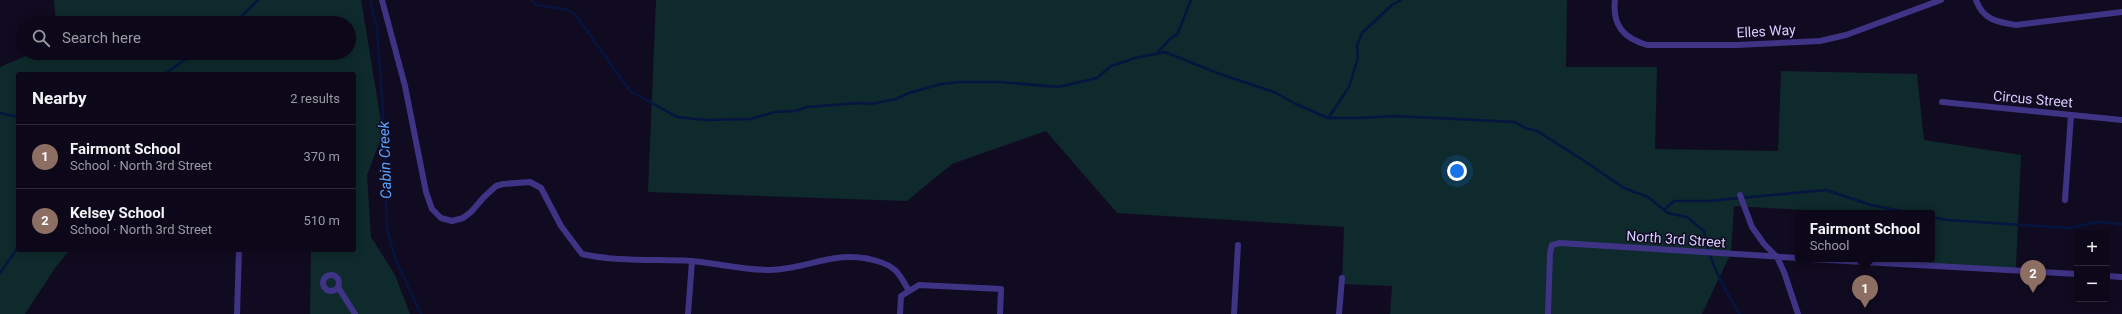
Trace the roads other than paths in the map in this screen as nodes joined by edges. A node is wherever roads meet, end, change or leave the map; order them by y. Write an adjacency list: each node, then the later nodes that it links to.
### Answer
1 (382, 0): 15 (street)
2 (1615, 0): 3 (street, Elles Way)
3 (1940, 0)
4 (1976, 0): 5 (street)
5 (2122, 12)
6 (1942, 102): 7 (street, Circus Street)
7 (2071, 115): 8 (street, Circus Street); 10 (street)
8 (2122, 120)
9 (1740, 195): 13 (street)
10 (2065, 200)
11 (1238, 245): 28 (street)
12 (239, 252): 23 (street)
13 (1777, 257): 14 (street, North 3rd Street); 30 (street, North 3rd Street); 31 (street)
14 (1795, 258)
15 (692, 261): 22 (street); 25 (street)
16 (1863, 262): 17 (street)
17 (2074, 274)
18 (2110, 276): 19 (street)
19 (2122, 277)
20 (1342, 278): 29 (street)
21 (338, 287): 24 (street)
22 (909, 291): 26 (street); 27 (street)
23 (237, 314)
24 (355, 314)
25 (688, 314)
26 (900, 314)
27 (1000, 314)
28 (1234, 314)
29 (1339, 314)
30 (1548, 314)
31 (1798, 314)

